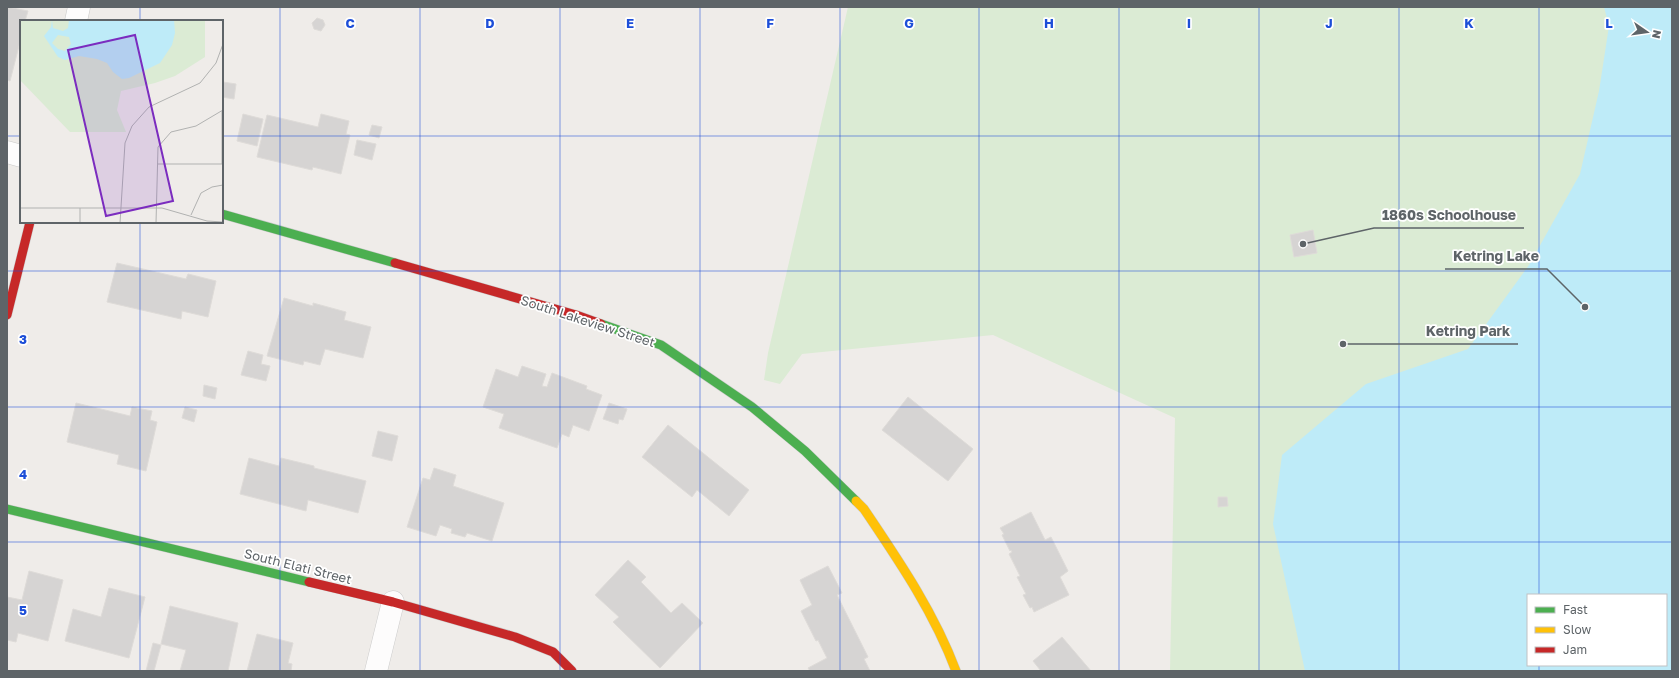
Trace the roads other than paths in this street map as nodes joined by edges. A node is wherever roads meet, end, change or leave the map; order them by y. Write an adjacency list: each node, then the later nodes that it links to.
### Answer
1 (79, 7): 2 (street)
2 (76, 20)
3 (7, 152): 4 (street)
4 (20, 156)
5 (223, 214): 12 (street, South Lakeview Street)
6 (30, 223): 7 (street)
7 (7, 315)
8 (7, 509): 9 (street, South Elati Street)
9 (392, 602): 10 (street); 11 (street, South Elati Street)
10 (376, 671)
11 (572, 671)
12 (956, 671)

